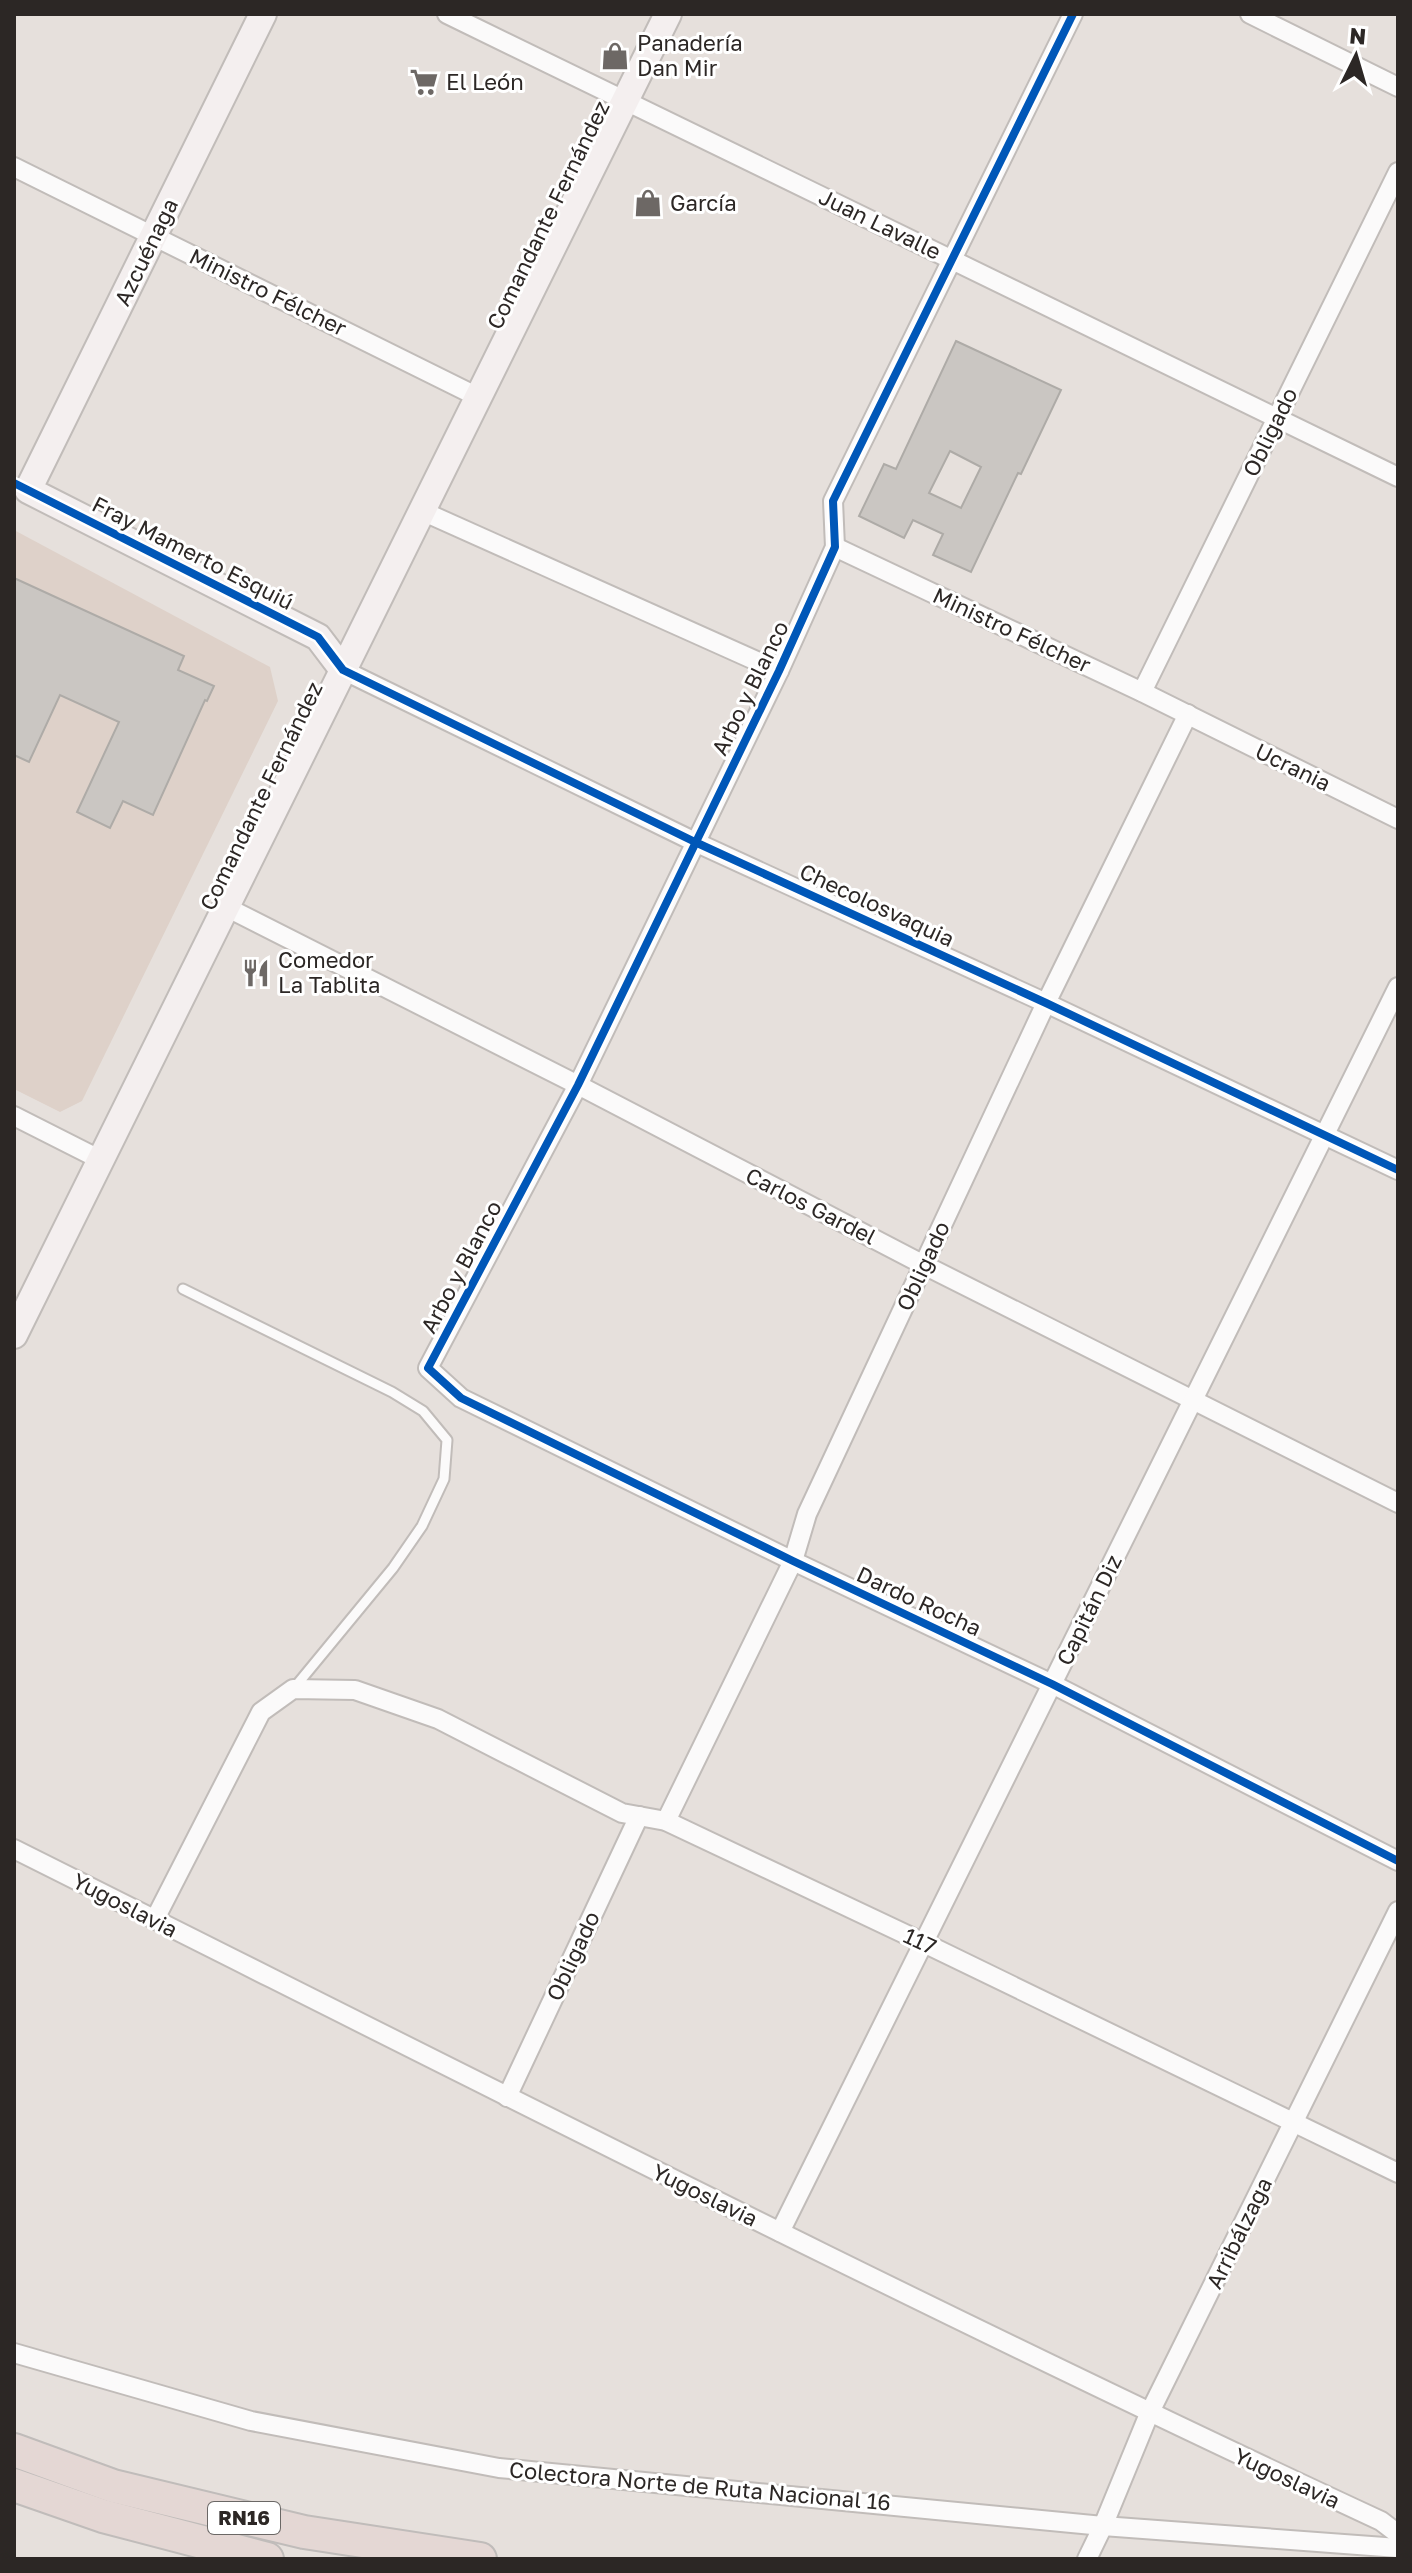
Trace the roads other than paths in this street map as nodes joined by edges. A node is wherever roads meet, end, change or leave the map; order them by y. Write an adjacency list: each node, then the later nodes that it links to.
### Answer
1 (263, 14): 10 (main road, Azcuénaga)
2 (447, 14): 7 (street, Juan Lavalle)
3 (668, 14): 7 (main road, Comandante Fernández)
4 (1073, 14): 11 (street, Arbo y Blanco)
5 (1250, 14): 6 (street)
6 (1398, 87)
7 (624, 101): 11 (street, Juan Lavalle); 12 (main road, Comandante Fernández)
8 (14, 167): 10 (street, Ministro Félcher)
9 (1398, 172): 13 (street, Obligado)
10 (154, 236): 12 (street, Ministro Félcher); 15 (main road, Azcuénaga)
11 (952, 258): 13 (street, Juan Lavalle); 17 (street, Arbo y Blanco)
12 (478, 397): 16 (main road, Comandante Fernández)
13 (1277, 417): 14 (street, Juan Lavalle); 20 (street, Obligado)
14 (1398, 477)
15 (21, 487): 18 (main road, Fray Mamerto Esquiú)
16 (422, 511): 18 (main road, Comandante Fernández); 19 (street)
17 (835, 547): 19 (street, Arbo y Blanco); 20 (street, Ministro Félcher)
18 (343, 670): 23 (street, Checolosvaquia); 24 (main road, Comandante Fernández)
19 (779, 671): 23 (street, Arbo y Blanco)
20 (1142, 692): 21 (street, Ministro Félcher)
21 (1188, 714): 22 (street, Ucrania); 26 (street, Obligado)
22 (1398, 819)
23 (695, 842): 26 (street, Checolosvaquia); 27 (street, Arbo y Blanco)
24 (226, 907): 27 (street, Carlos Gardel); 30 (main road, Comandante Fernández)
25 (1398, 987): 29 (street, Capitán Diz)
26 (1046, 1003): 29 (street, Checolosvaquia); 32 (street, Obligado)
27 (578, 1085): 32 (street, Carlos Gardel); 35 (street, Arbo y Blanco)
28 (14, 1116): 30 (street)
29 (1325, 1134): 31 (street, Checolosvaquia); 36 (street, Capitán Diz)
30 (101, 1160): 34 (main road, Comandante Fernández)
31 (1398, 1170)
32 (924, 1265): 36 (street, Carlos Gardel); 38 (street, Obligado)
33 (183, 1289): 40 (lane)
34 (14, 1335)
35 (428, 1368): 38 (street, Dardo Rocha)
36 (1193, 1400): 37 (street, Carlos Gardel); 39 (street, Capitán Diz)
37 (1398, 1503)
38 (793, 1561): 39 (street, Dardo Rocha); 42 (street, Obligado)
39 (1052, 1684): 44 (street, Dardo Rocha); 47 (street, Capitán Diz)
40 (293, 1689): 41 (street, 117); 46 (street)
41 (639, 1816): 42 (street, 117); 48 (street, Obligado)
42 (666, 1821): 47 (street, 117)
43 (14, 1849): 46 (street, Yugoslavia)
44 (1398, 1861)
45 (1398, 1911): 49 (street, Arribálzaga)
46 (155, 1919): 48 (street, Yugoslavia)
47 (924, 1943): 49 (street, 117); 51 (street, Capitán Diz)
48 (507, 2097): 51 (street, Yugoslavia)
49 (1294, 2122): 50 (street, 117); 53 (street, Arribálzaga)
50 (1398, 2173)
51 (780, 2232): 53 (street, Yugoslavia)
52 (14, 2353): 56 (street, Colectora Norte de Ruta Nacional 16)
53 (1149, 2414): 56 (street, Arribálzaga); 57 (street, Yugoslavia)
54 (14, 2450): 60 (highway, RN16)
55 (14, 2485): 59 (highway, RN16)
56 (1103, 2526): 58 (street, Colectora Norte de Ruta Nacional 16); 61 (street, Arribálzaga)
57 (1398, 2534)
58 (1398, 2548)
59 (267, 2559)
60 (480, 2559)
61 (1087, 2559)

